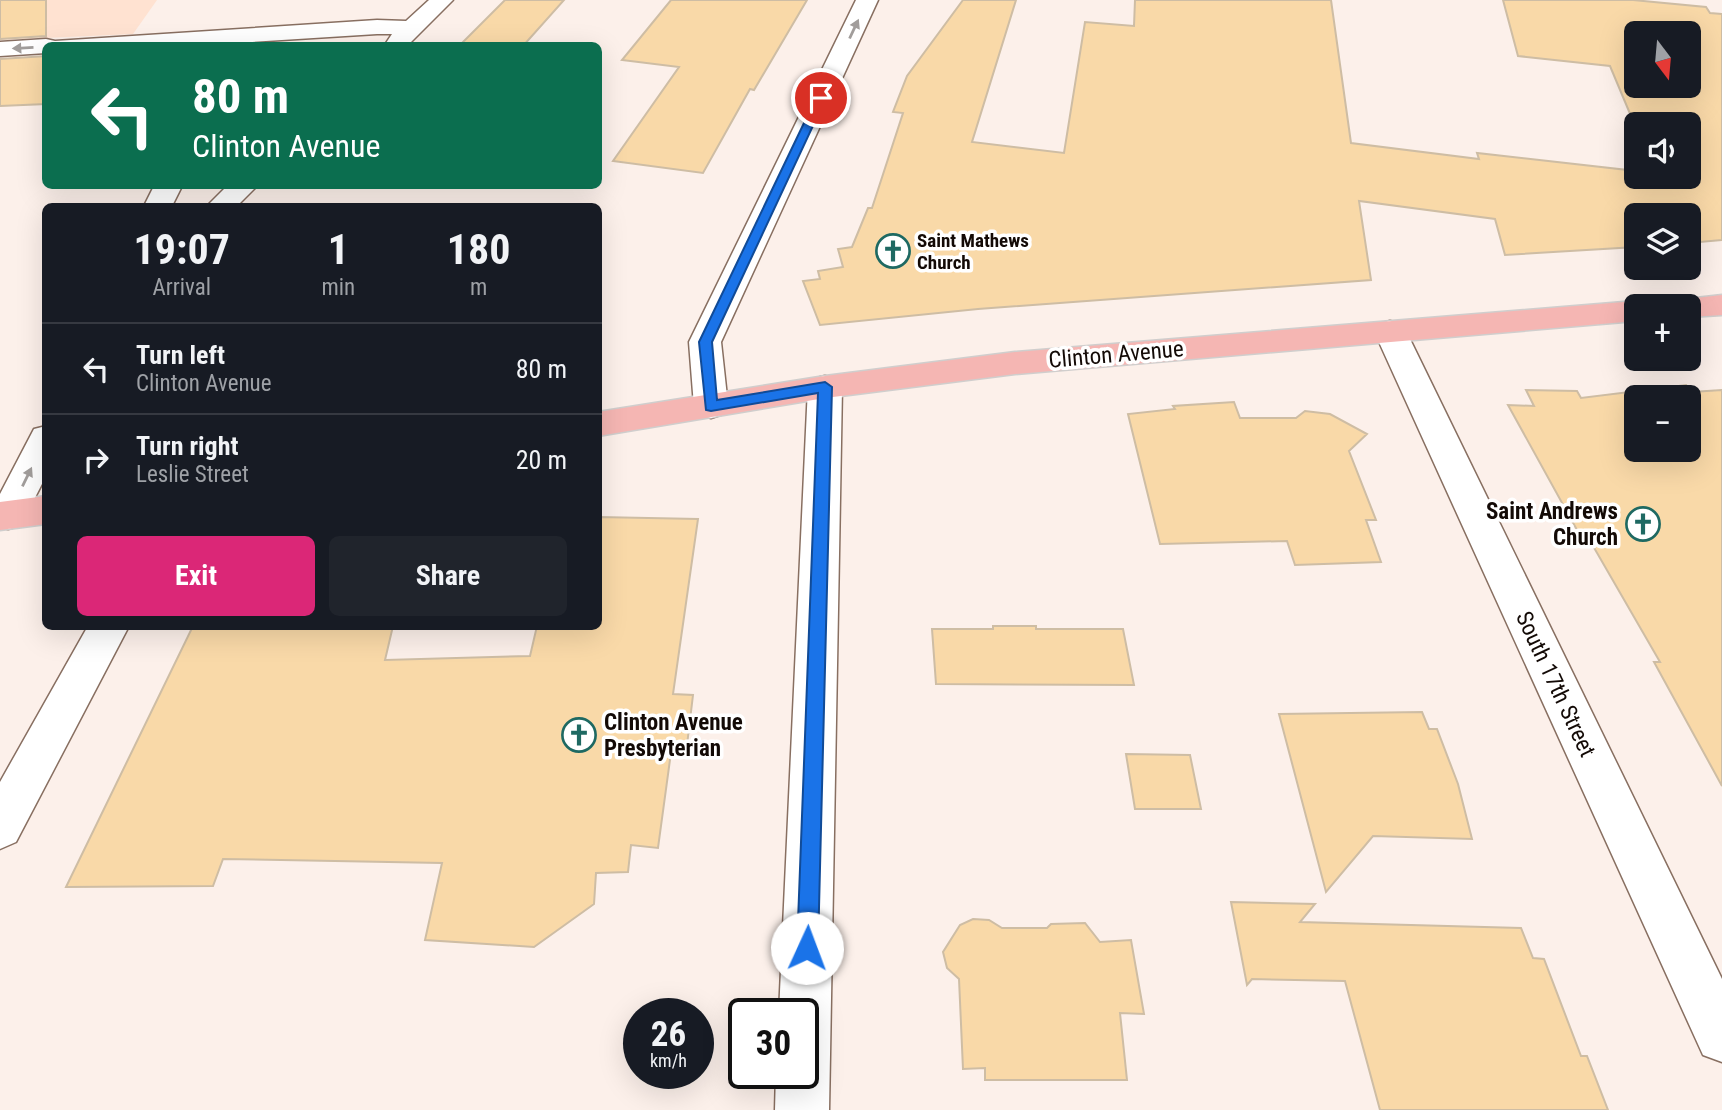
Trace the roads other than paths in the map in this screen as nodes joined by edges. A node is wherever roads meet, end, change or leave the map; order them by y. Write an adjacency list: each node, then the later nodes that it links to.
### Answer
1 (442, 0): 3 (street)
2 (867, 0): 16 (street, one-way to 2)
3 (413, 28): 4 (street); 6 (street)
4 (239, 41): 5 (street)
5 (204, 42)
6 (398, 42)
7 (42, 46): 8 (street, one-way to 8)
8 (0, 49)
9 (240, 189): 10 (street)
10 (224, 203)
11 (1722, 305): 12 (main road)
12 (1701, 306)
13 (1624, 313): 14 (main road, Clinton Avenue)
14 (1390, 331): 15 (main road, Clinton Avenue); 23 (street, South 17th Street)
15 (825, 387): 16 (main road, Clinton Avenue); 24 (street)
16 (711, 406): 17 (main road, Clinton Avenue)
17 (602, 423)
18 (42, 445): 20 (street, one-way to 18)
19 (42, 511): 20 (main road)
20 (4, 516)
21 (107, 630): 22 (street)
22 (0, 827)
23 (1722, 1036)
24 (802, 1110)

